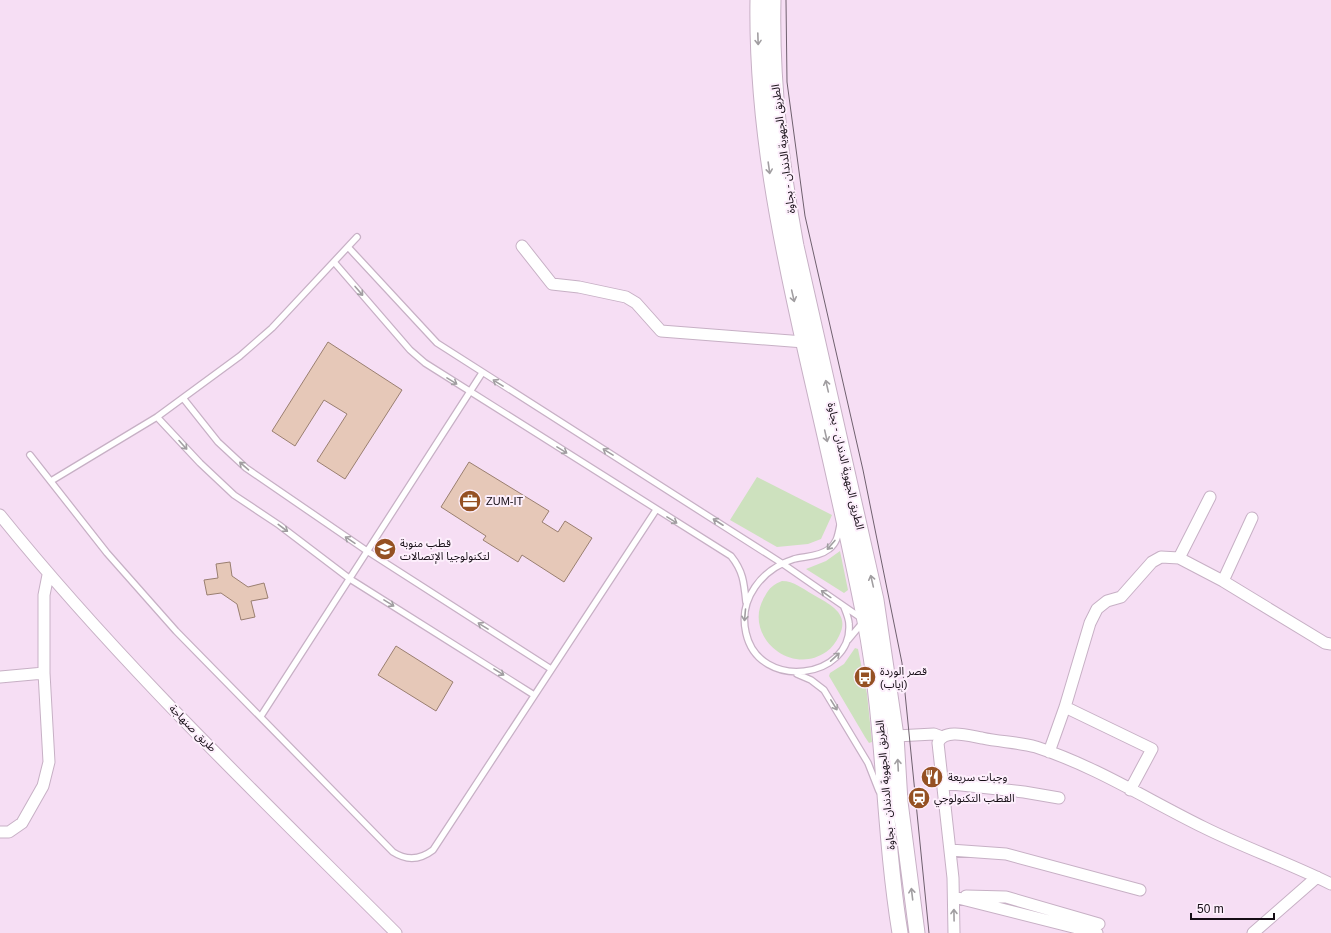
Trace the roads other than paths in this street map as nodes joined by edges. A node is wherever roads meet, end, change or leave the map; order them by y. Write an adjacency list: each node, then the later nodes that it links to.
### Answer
1 (758, 0): 7 (main road, الطريق الجهوية الدندان - بجاوة, one-way to 7)
2 (773, 0): 25 (main road, الطريق الجهوية الدندان - بجاوة, one-way to 2)
3 (357, 237): 4 (lane)
4 (348, 246): 6 (lane); 8 (lane)
5 (522, 246): 7 (street)
6 (334, 262): 9 (lane, one-way to 9); 10 (lane)
7 (804, 342): 15 (main road, الطريق الجهوية الدندان - بجاوة, one-way to 15)
8 (482, 373): 9 (lane); 21 (lane, one-way to 8)
9 (470, 392): 16 (lane, one-way to 16); 19 (lane)
10 (183, 398): 11 (lane); 19 (lane, one-way to 10)
11 (157, 417): 13 (lane); 23 (lane, one-way to 23)
12 (30, 455): 13 (lane)
13 (51, 481): 38 (lane)
14 (1210, 497): 20 (street)
15 (842, 509): 21 (lane, one-way to 21); 28 (main road, الطريق الجهوية الدندان - بجاوة)
16 (656, 510): 26 (lane, one-way to 26); 32 (lane)
17 (0, 515): 22 (street, طريق صنهاجة)
18 (1252, 518): 24 (street)
19 (367, 551): 23 (lane); 32 (lane, one-way to 19)
20 (1179, 558): 24 (street); 37 (street)
21 (783, 564): 26 (lane); 27 (lane, one-way to 21)
22 (48, 575): 33 (street); 55 (street, طريق صنهاجة)
23 (350, 578): 36 (lane, one-way to 36); 38 (lane)
24 (1223, 581): 30 (street)
25 (876, 600): 28 (lane); 31 (main road, الطريق الجهوية الدندان - بجاوة)
26 (746, 602): 34 (lane, one-way to 34)
27 (844, 607): 28 (lane); 29 (lane)
28 (865, 620): 29 (lane); 31 (lane); 40 (main road, الطريق الجهوية الدندان - بجاوة)
29 (848, 640): 34 (lane, one-way to 29)
30 (1331, 644)
31 (884, 648): 39 (main road, الطريق الجهوية الدندان - بجاوة)
32 (551, 669): 36 (lane)
33 (44, 673): 35 (street); 47 (street)
34 (795, 673): 46 (lane, one-way to 46)
35 (0, 677)
36 (534, 695): 38 (lane)
37 (1065, 707): 42 (street); 44 (street)
38 (261, 716)
39 (896, 736): 40 (main road); 41 (street); 56 (main road, الطريق الجهوية الدندان - بجاوة, one-way to 39)
40 (881, 737): 46 (main road, الطريق الجهوية الدندان - بجاوة)
41 (942, 737): 42 (street); 43 (street)
42 (1049, 752): 44 (street)
43 (943, 783): 45 (street); 48 (street)
44 (1130, 790): 49 (street)
45 (1059, 798)
46 (885, 806): 54 (main road, الطريق الجهوية الدندان - بجاوة)
47 (0, 832)
48 (950, 850): 51 (street); 52 (street)
49 (1317, 877): 50 (street); 58 (street)
50 (1331, 884)
51 (1140, 890)
52 (957, 898): 53 (street); 57 (street, one-way to 52)
53 (1098, 928)
54 (901, 930)
55 (396, 933)
56 (917, 933)
57 (954, 933)
58 (1253, 933)

